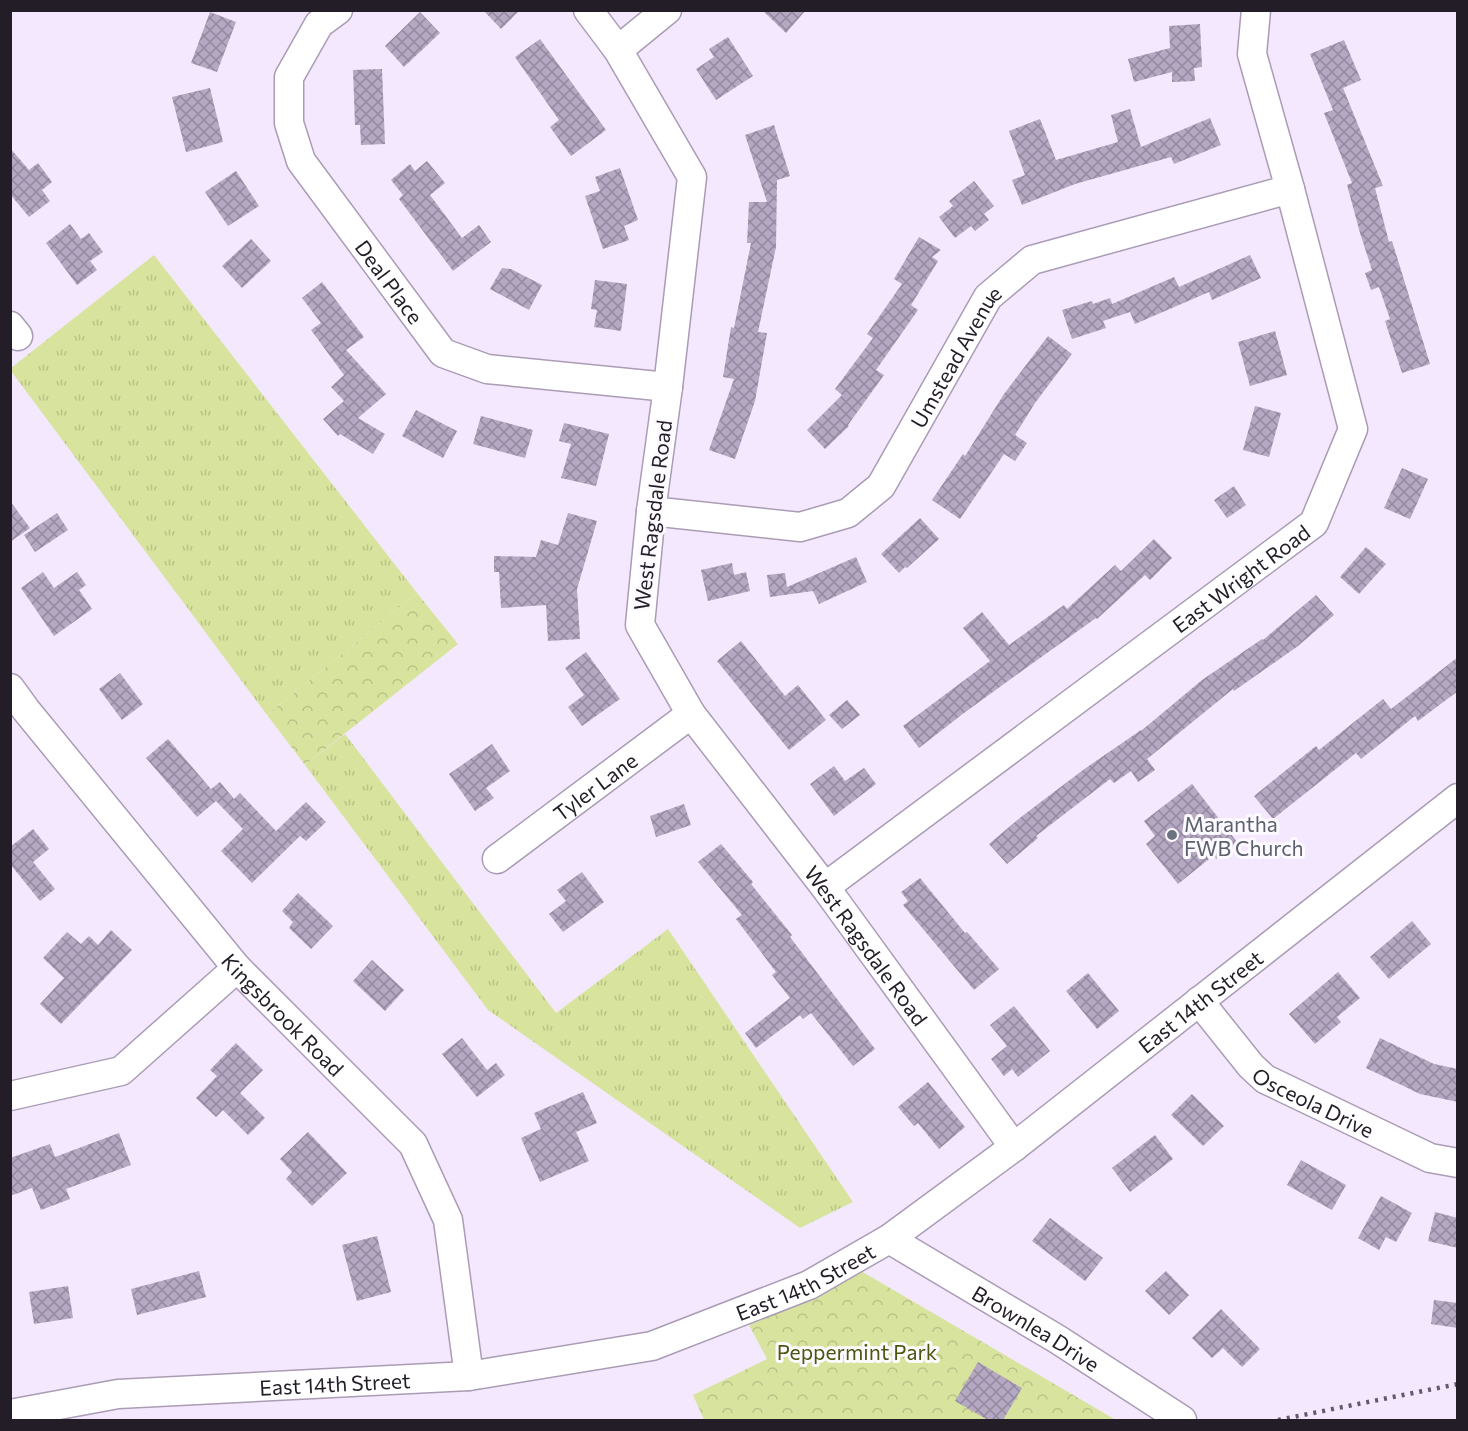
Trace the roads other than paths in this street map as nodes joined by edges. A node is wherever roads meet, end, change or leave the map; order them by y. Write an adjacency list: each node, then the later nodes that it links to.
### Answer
1 (338, 10): 7 (street, Deal Place)
2 (588, 10): 5 (street, West Ragsdale Road)
3 (667, 10): 5 (street)
4 (1256, 10): 6 (street, East Wright Road)
5 (618, 50): 7 (street, West Ragsdale Road)
6 (1290, 189): 8 (street, Umstead Avenue); 13 (street, East Wright Road)
7 (668, 387): 8 (street, West Ragsdale Road)
8 (651, 511): 10 (street, West Ragsdale Road)
9 (10, 688): 14 (street, Kingsbrook Road)
10 (691, 714): 12 (street, Tyler Lane); 13 (street, West Ragsdale Road)
11 (1458, 798): 15 (street, East 14th Street)
12 (497, 859)
13 (825, 887): 17 (street, West Ragsdale Road)
14 (237, 968): 16 (street); 20 (street, Kingsbrook Road)
15 (1198, 1001): 17 (street, East 14th Street); 18 (street, Osceola Drive)
16 (10, 1096)
17 (1014, 1147): 19 (street, East 14th Street)
18 (1458, 1163)
19 (889, 1239): 20 (street, East 14th Street); 22 (street, Brownlea Drive)
20 (469, 1376): 21 (street, East 14th Street)
21 (10, 1414)
22 (1182, 1420)

